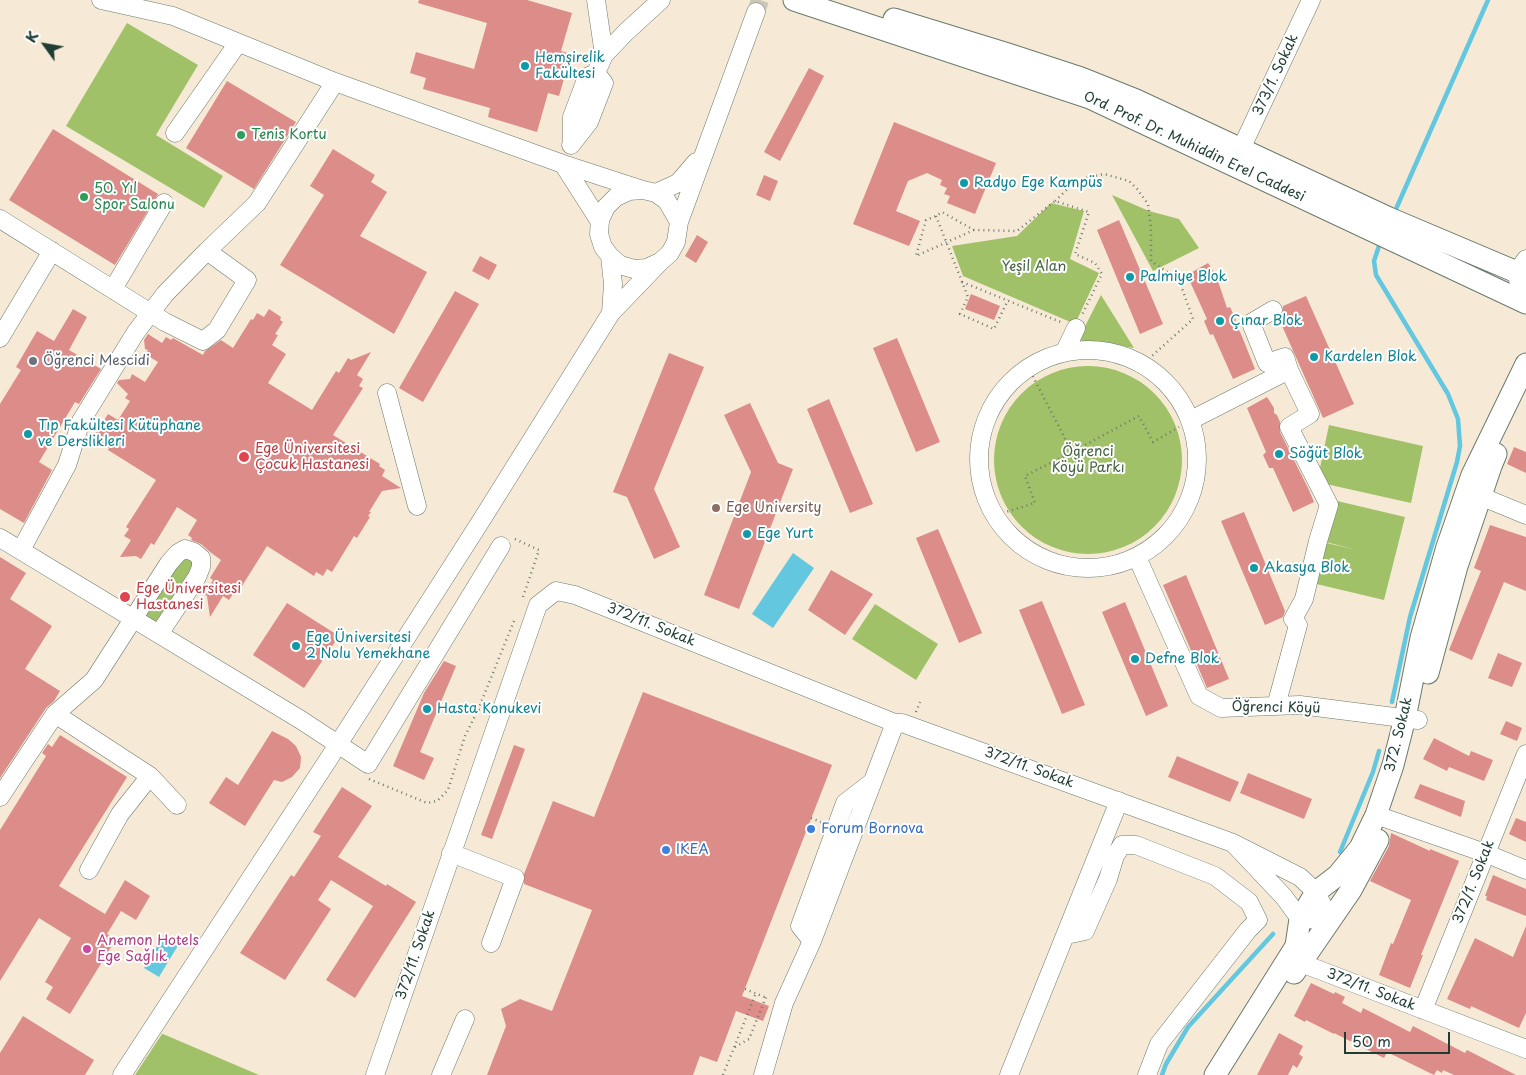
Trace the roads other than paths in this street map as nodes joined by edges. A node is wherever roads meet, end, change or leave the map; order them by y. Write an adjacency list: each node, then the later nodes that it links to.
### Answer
1 (100, 0): 8 (street)
2 (596, 0): 9 (street)
3 (661, 0): 9 (street)
4 (794, 0): 26 (main road, Ord. Prof. Dr. Muhiddin Erel Caddesi)
5 (834, 0): 12 (main road, Ord. Prof. Dr. Muhiddin Erel Caddesi)
6 (1311, 0): 12 (street, 373/1. Sokak)
7 (756, 12): 13 (street)
8 (238, 43): 10 (street); 11 (street)
9 (604, 54): 14 (street)
10 (335, 82): 14 (street); 21 (street)
11 (175, 133)
12 (1241, 149): 24 (main road, Ord. Prof. Dr. Muhiddin Erel Caddesi)
13 (703, 154): 15 (street); 19 (street)
14 (562, 164): 15 (street); 18 (street)
15 (649, 192): 18 (street); 19 (street)
16 (164, 203): 25 (street)
17 (0, 219): 20 (street)
18 (600, 222): 22 (street)
19 (679, 222): 23 (street)
20 (52, 251): 25 (street); 31 (street)
21 (207, 251): 28 (street); 28 (street)
22 (610, 256): 23 (street); 29 (street)
23 (660, 262): 29 (street)
24 (1523, 269): 26 (street)
25 (113, 289): 28 (street)
26 (1523, 302)
27 (1273, 310): 34 (street)
28 (150, 312): 43 (street)
29 (611, 313): 51 (street)
30 (1076, 328): 32 (street)
31 (0, 338)
32 (1065, 351): 37 (street); 44 (street)
33 (1526, 364): 49 (main road, 372. Sokak)
34 (1289, 370): 37 (street); 47 (street)
35 (387, 393): 39 (street)
36 (1526, 393): 38 (main road, 372. Sokak)
37 (1191, 420): 44 (street)
38 (1480, 496): 40 (street); 49 (main road, 372. Sokak)
39 (417, 506)
40 (1526, 515)
41 (0, 538): 43 (street)
42 (507, 542): 51 (street)
43 (21, 550): 45 (street)
44 (1137, 557): 47 (street, Öğrenci Köyü)
45 (134, 619): 46 (street); 46 (street); 48 (street)
46 (159, 634): 51 (street)
47 (1276, 706): 49 (street, Öğrenci Köyü)
48 (55, 714): 53 (street); 54 (street)
49 (1412, 719): 57 (main road, 372. Sokak)
50 (895, 723): 55 (street, 372/11. Sokak); 59 (street, 372/11. Sokak); 75 (street)
51 (338, 744): 72 (street)
52 (1526, 754): 60 (street, 372/1. Sokak)
53 (150, 776): 56 (street); 61 (street)
54 (0, 797)
55 (1119, 801): 58 (street, 372/11. Sokak); 66 (street)
56 (177, 805)
57 (1382, 816): 60 (street); 63 (main road, 372. Sokak); 65 (main road, 372. Sokak)
58 (1233, 843): 63 (street, 372/11. Sokak); 64 (street, 372/11. Sokak)
59 (451, 853): 67 (street); 73 (street, 372/11. Sokak)
60 (1485, 853): 62 (street); 69 (street, 372/1. Sokak)
61 (89, 870)
62 (1526, 870)
63 (1316, 892): 64 (main road, 372. Sokak); 65 (street, 372/11. Sokak)
64 (1300, 919): 65 (street); 78 (main road, 372. Sokak)
65 (1330, 920): 68 (main road, 372. Sokak)
66 (1066, 935): 76 (street); 77 (street)
67 (491, 943)
68 (1301, 963): 69 (street, 372/11. Sokak); 79 (main road, 372. Sokak)
69 (1423, 1010): 71 (street, 372/11. Sokak)
70 (465, 1019): 74 (street)
71 (1526, 1049)
72 (122, 1075)
73 (375, 1075)
74 (441, 1075)
75 (763, 1075)
76 (1009, 1075)
77 (1147, 1075)
78 (1215, 1075)
79 (1230, 1075)

